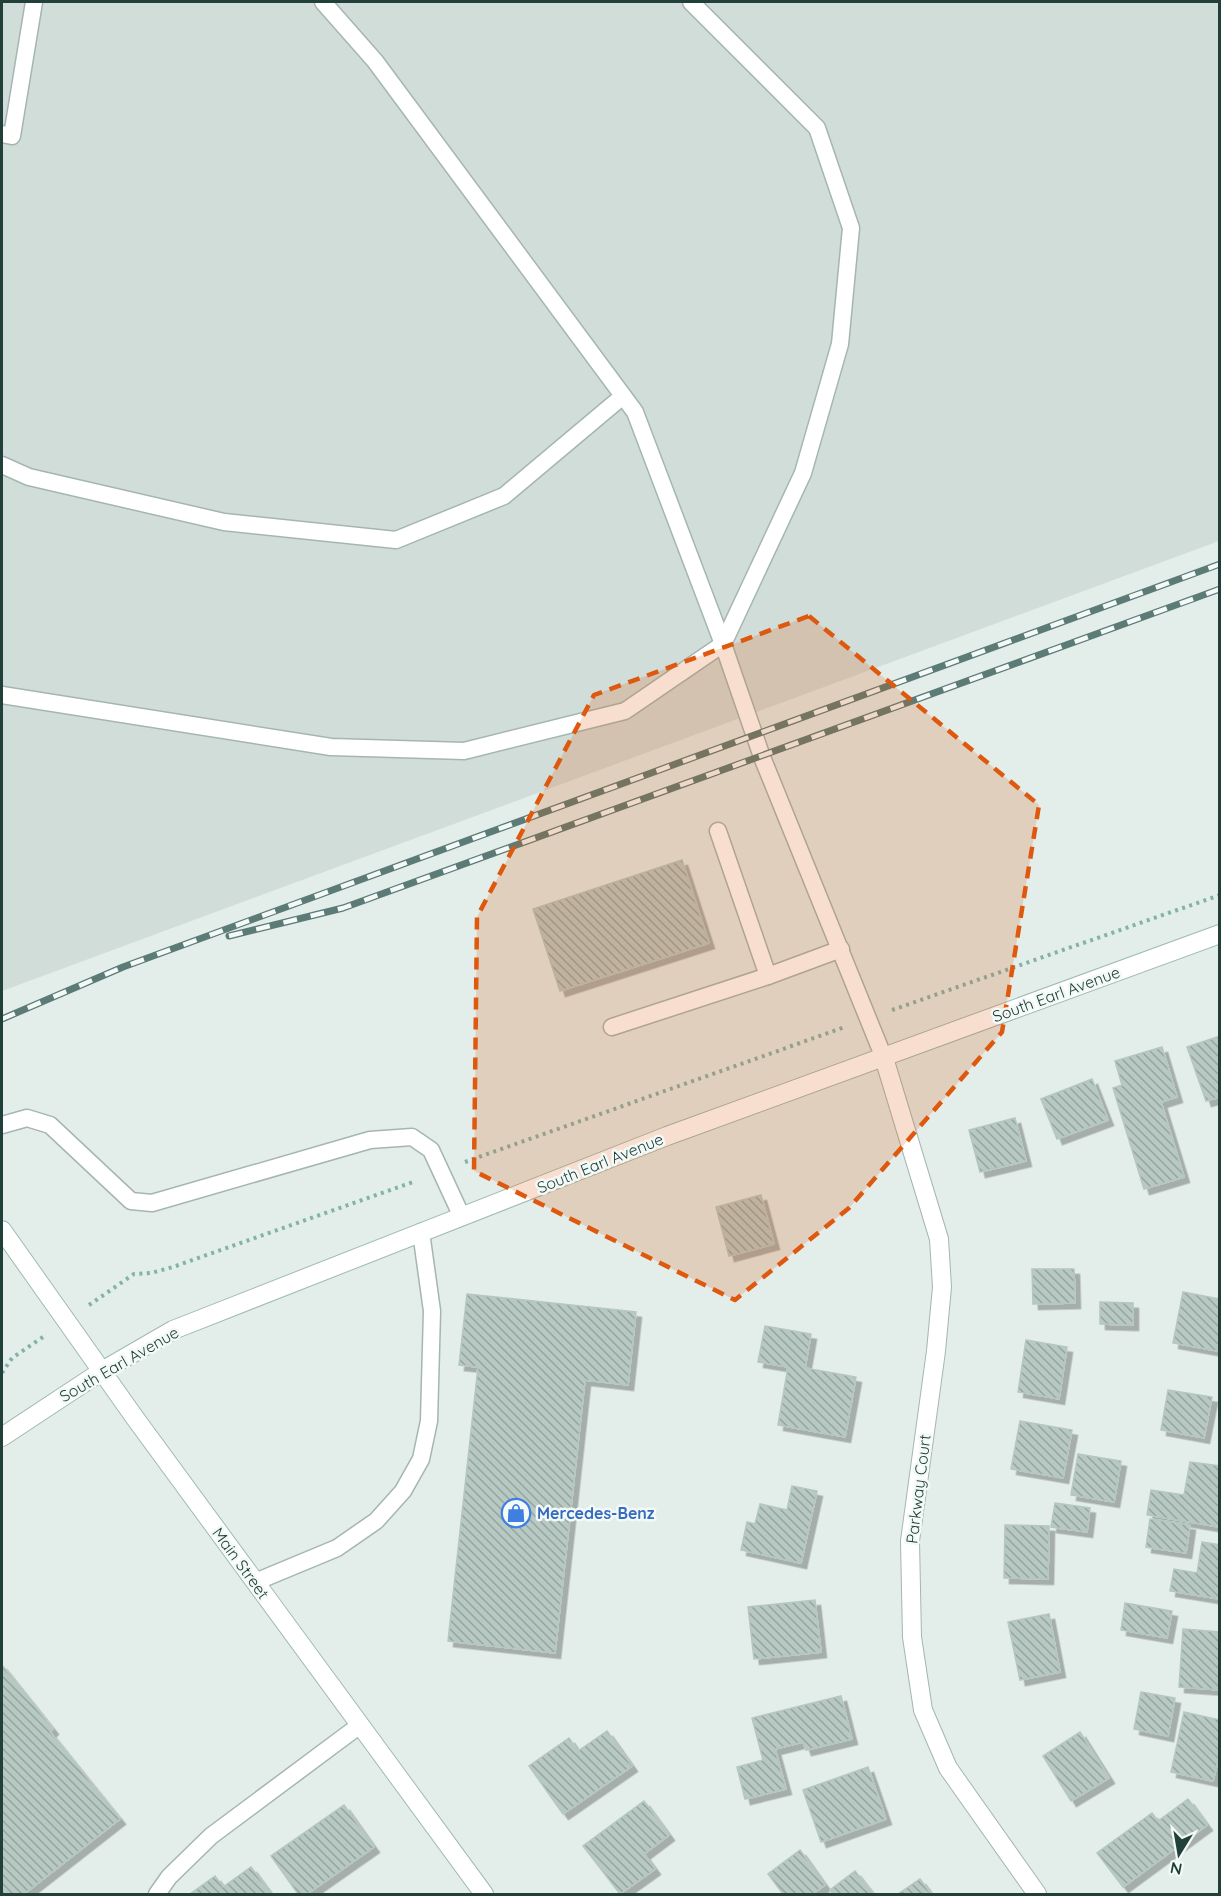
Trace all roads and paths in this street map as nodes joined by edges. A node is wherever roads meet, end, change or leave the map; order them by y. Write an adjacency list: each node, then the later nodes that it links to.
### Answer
1 (34, 2): 4 (lane)
2 (323, 2): 5 (lane)
3 (691, 2): 7 (lane)
4 (2, 134)
5 (623, 396): 6 (lane); 7 (lane)
6 (2, 465)
7 (723, 644): 8 (lane); 12 (lane)
8 (2, 695)
9 (718, 831): 13 (lane)
10 (1220, 895): 14 (path)
11 (1220, 934): 16 (street, South Earl Avenue)
12 (840, 949): 13 (lane); 14 (lane)
13 (768, 976): 15 (lane)
14 (868, 1018): 16 (lane); 18 (path)
15 (612, 1027)
16 (884, 1058): 19 (street, South Earl Avenue); 31 (street, Parkway Court)
17 (2, 1125): 18 (lane)
18 (441, 1172): 19 (lane); 22 (path)
19 (462, 1217): 21 (street, South Earl Avenue)
20 (2, 1230): 24 (street, Main Street)
21 (421, 1232): 24 (street, South Earl Avenue); 27 (lane)
22 (134, 1274)
23 (12, 1358): 25 (path)
24 (102, 1371): 26 (street, South Earl Avenue); 27 (street, Main Street)
25 (2, 1372)
26 (2, 1437)
27 (255, 1582): 28 (street, Main Street)
28 (360, 1725): 29 (lane); 30 (street, Main Street)
29 (157, 1894)
30 (484, 1894)
31 (1037, 1894)

